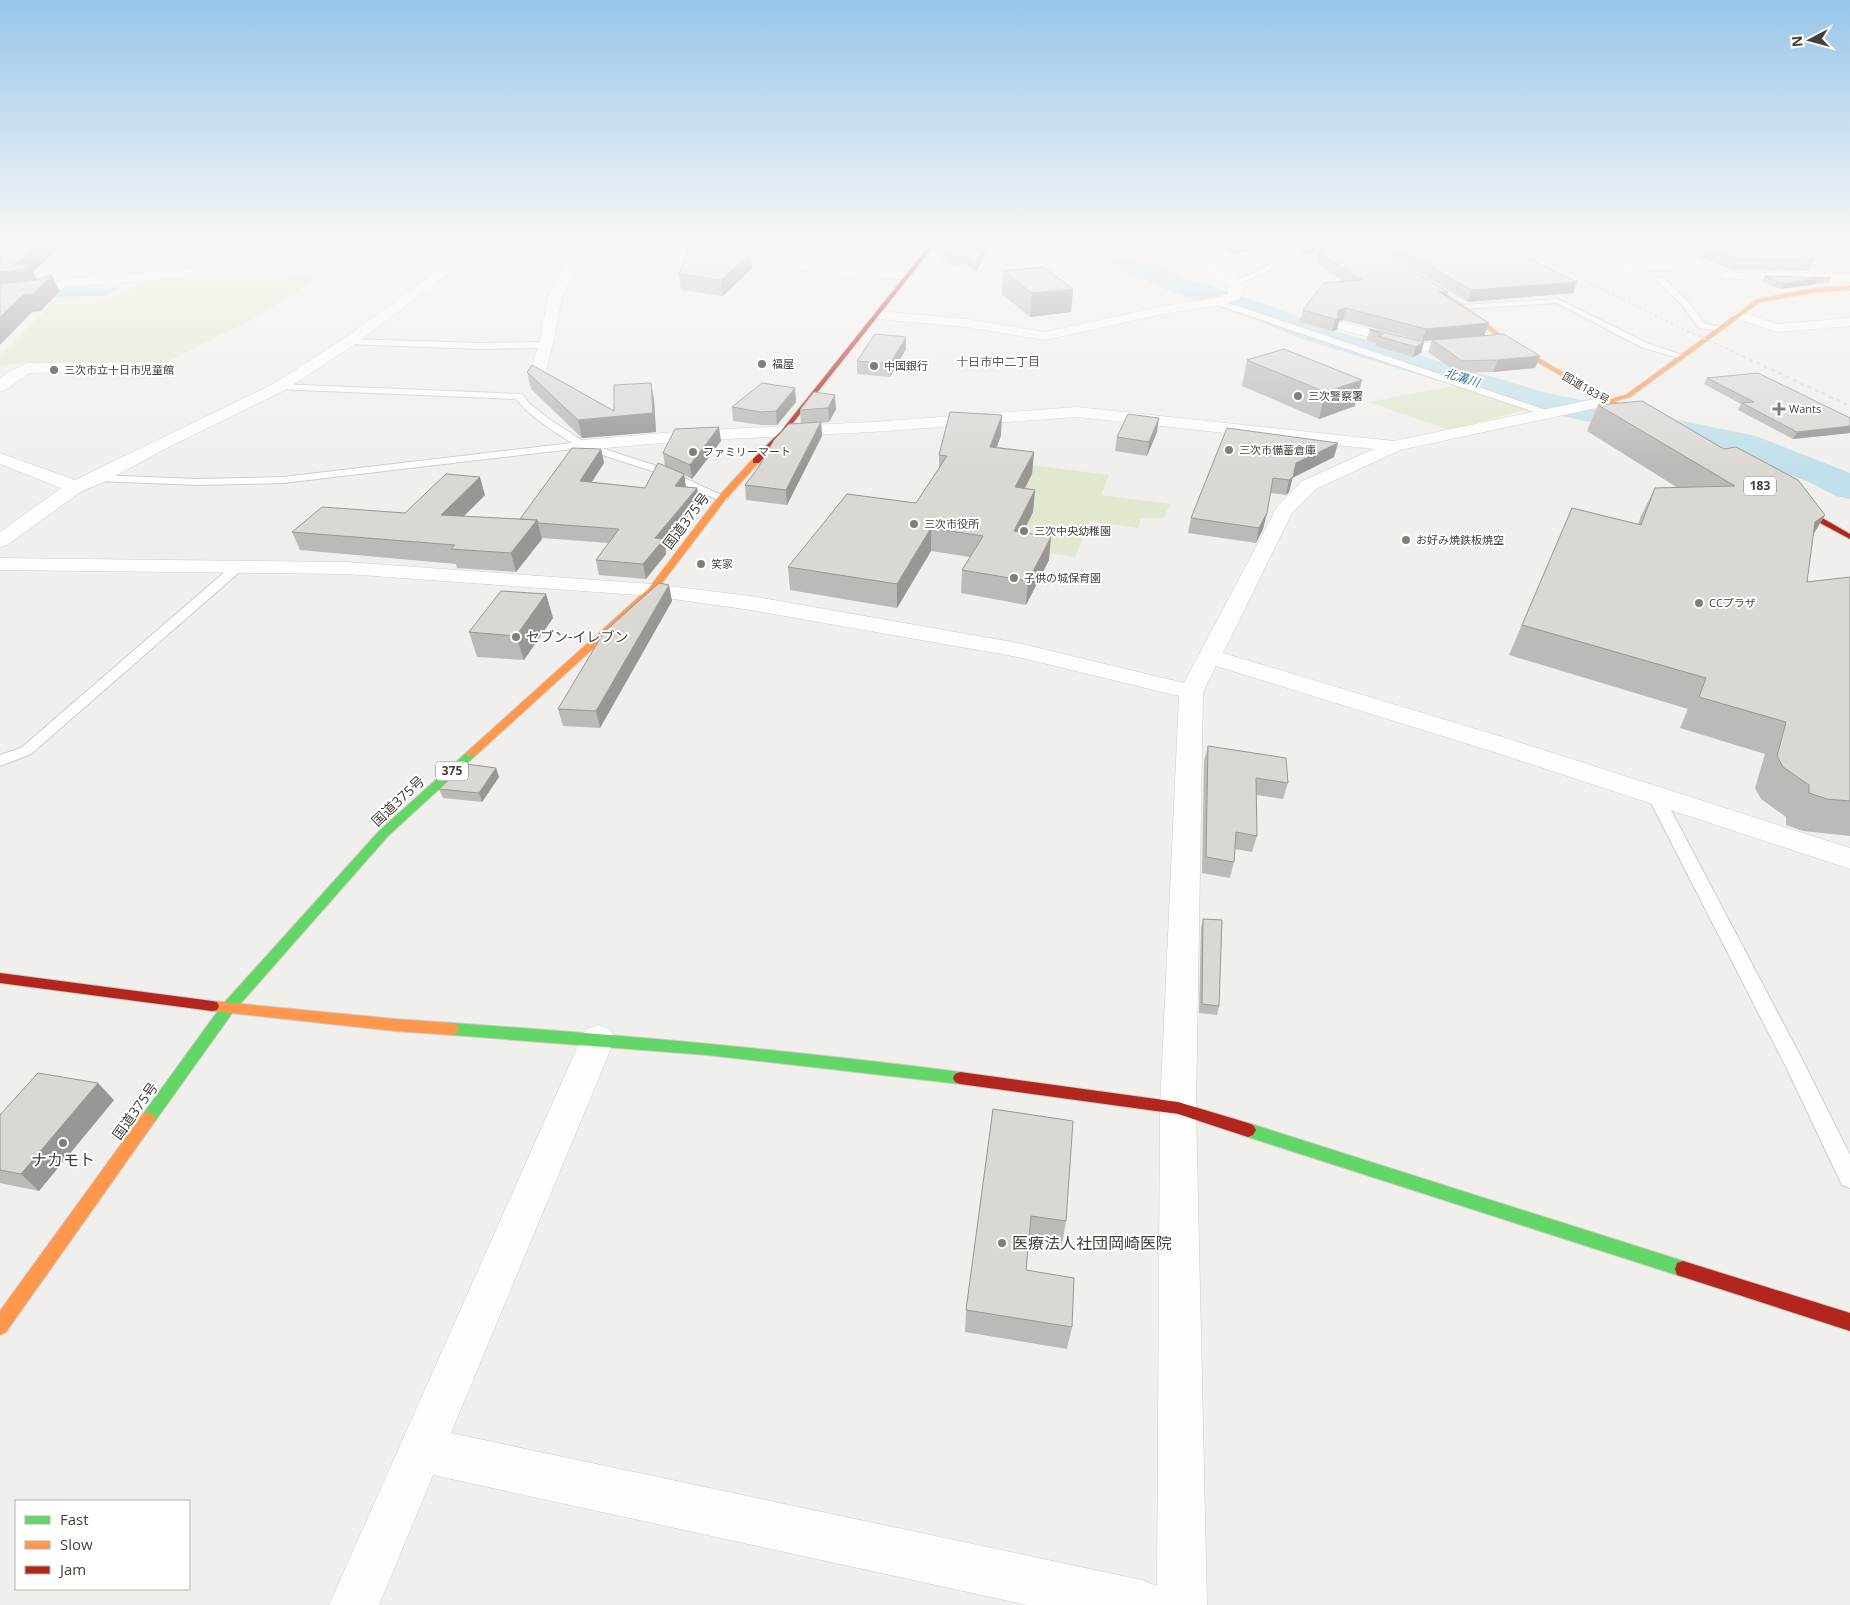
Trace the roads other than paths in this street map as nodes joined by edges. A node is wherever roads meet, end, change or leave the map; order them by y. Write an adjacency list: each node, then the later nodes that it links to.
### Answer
1 (383, 317): 16 (street)
2 (551, 317): 17 (street)
3 (877, 317): 26 (main road, 国道375号 / 375)
4 (900, 317): 5 (street)
5 (1132, 317)
6 (1274, 317): 24 (lane)
7 (1475, 317): 15 (main road, 国道183号)
8 (1589, 317): 18 (lane)
9 (1695, 317): 14 (lane)
10 (1736, 317): 14 (main road)
11 (1745, 317): 12 (street)
12 (1847, 324)
13 (1342, 326): 15 (street)
14 (1719, 330): 18 (main road)
15 (1504, 340): 23 (main road, 国道183号)
16 (349, 342): 17 (lane); 22 (street)
17 (546, 346): 20 (street)
18 (1681, 356): 23 (main road)
19 (157, 368): 21 (street)
20 (536, 374)
21 (0, 387)
22 (279, 387): 27 (lane); 30 (street)
23 (1609, 401): 24 (street); 25 (main road, 国道183号)
24 (1562, 411): 28 (street)
25 (1656, 428)
26 (783, 432): 27 (street); 28 (street); 32 (main road, 国道375号 / 375)
27 (582, 445): 30 (lane); 32 (lane)
28 (1395, 446): 39 (street)
29 (0, 458): 31 (street)
30 (97, 478): 31 (street)
31 (75, 487): 35 (street)
32 (722, 498): 38 (main road, 国道375号 / 375)
33 (1781, 498): 34 (main road, 183)
34 (1850, 537)
35 (0, 540)
36 (0, 564): 37 (street)
37 (239, 566): 38 (street); 41 (lane)
38 (652, 590): 40 (street); 45 (main road, 国道375号 / 375)
39 (1208, 656): 40 (street); 42 (street)
40 (1191, 692): 47 (street)
41 (0, 761)
42 (1655, 795): 43 (street); 48 (lane)
43 (1850, 859)
44 (0, 978): 45 (main road)
45 (228, 1008): 46 (main road); 50 (main road, 国道375号 / 375)
46 (598, 1039): 47 (main road); 51 (street)
47 (1178, 1108): 49 (main road); 54 (street)
48 (1850, 1178)
49 (1850, 1322)
50 (0, 1326)
51 (421, 1450): 52 (street); 53 (street)
52 (354, 1605)
53 (1142, 1605)
54 (1182, 1605)

